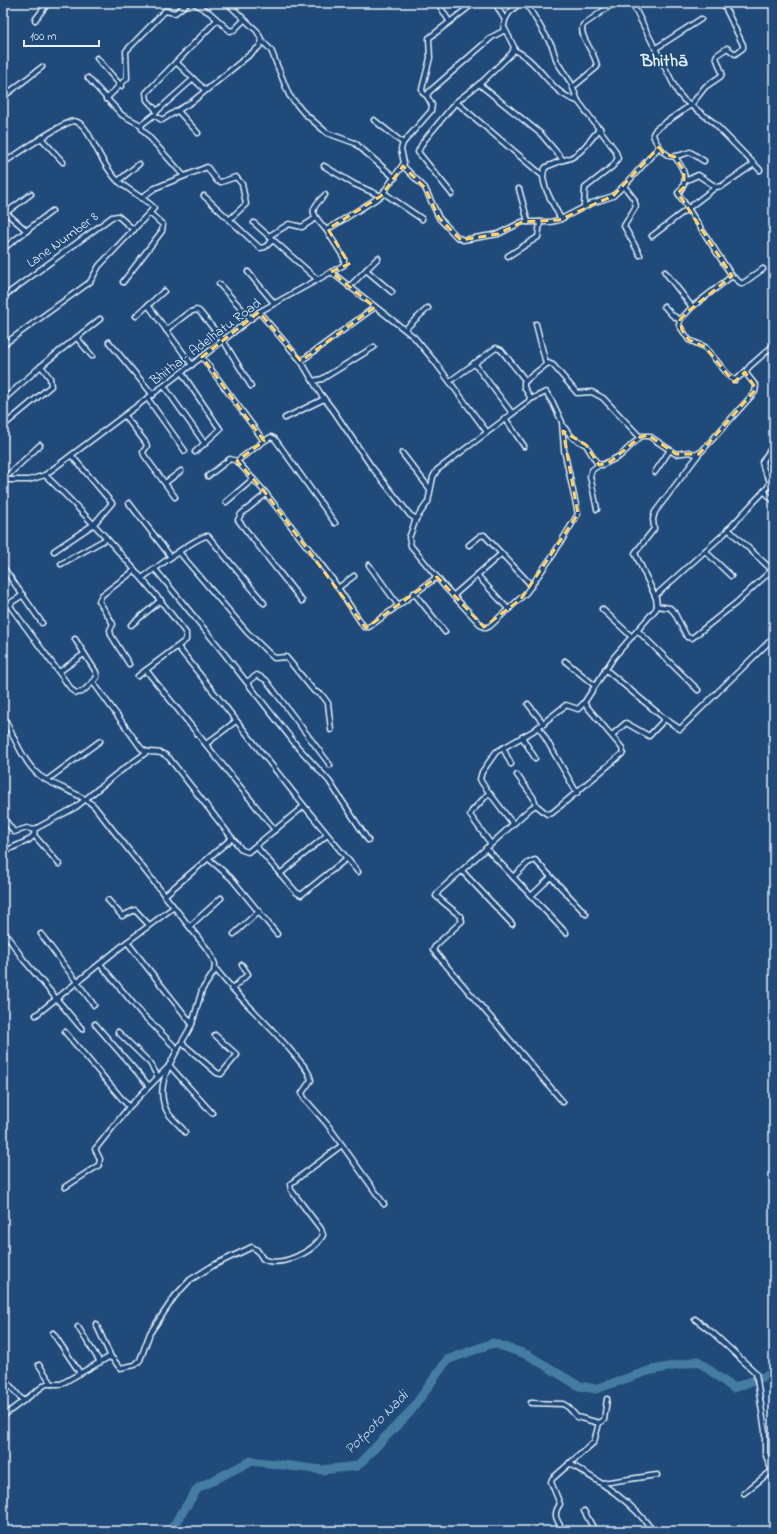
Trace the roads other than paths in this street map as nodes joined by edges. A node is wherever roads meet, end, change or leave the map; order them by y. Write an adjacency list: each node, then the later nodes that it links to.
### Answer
1 (48, 3): 14 (street)
2 (188, 3): 29 (street)
3 (194, 3): 15 (street)
4 (227, 3): 16 (street)
5 (438, 3): 18 (street)
6 (474, 3): 18 (street)
7 (495, 3): 17 (street)
8 (520, 3): 17 (street)
9 (526, 3): 30 (street)
10 (614, 3): 30 (street)
11 (632, 3): 21 (street)
12 (723, 3): 37 (street)
13 (701, 19): 21 (street)
14 (35, 20)
15 (217, 20): 16 (street); 24 (street)
16 (244, 20): 20 (street)
17 (505, 20): 19 (street)
18 (449, 21): 32 (street)
19 (505, 29): 22 (street); 32 (street)
20 (262, 41): 31 (street); 59 (street)
21 (656, 48): 37 (street)
22 (514, 50): 28 (street); 35 (street)
23 (97, 58): 29 (street)
24 (176, 62): 27 (street); 39 (street)
25 (42, 67): 33 (street)
26 (88, 78): 34 (street)
27 (193, 79): 31 (street); 39 (street)
28 (479, 84): 36 (street); 48 (street)
29 (121, 86): 34 (street)
30 (573, 87): 35 (street)
31 (205, 90): 38 (street)
32 (427, 96): 45 (street)
33 (3, 97)
34 (106, 99): 41 (street)
35 (578, 101): 42 (street)
36 (456, 102): 57 (street); 67 (street)
37 (691, 105): 46 (street); 53 (street)
38 (178, 111): 39 (street); 43 (street)
39 (156, 113): 41 (street)
40 (374, 120): 45 (street)
41 (141, 125): 58 (street)
42 (600, 128): 48 (street); 71 (street)
43 (198, 133)
44 (42, 139): 50 (street); 51 (street); 60 (street)
45 (403, 143): 55 (street)
46 (659, 147): 47 (street); 62 (street)
47 (675, 157): 49 (street); 61 (street)
48 (563, 160): 57 (street)
49 (704, 161)
50 (63, 162)
51 (3, 163)
52 (139, 164): 60 (street)
53 (754, 164): 56 (street); 63 (street)
54 (324, 166): 66 (street)
55 (403, 166): 59 (street); 80 (street)
56 (760, 170)
57 (542, 175): 78 (street)
58 (184, 176): 70 (street); 79 (street)
59 (395, 178): 66 (street)
60 (118, 181): 70 (street)
61 (685, 181): 63 (street); 72 (street)
62 (624, 186): 71 (street); 90 (street)
63 (716, 187): 72 (street)
64 (519, 189): 80 (street)
65 (31, 194): 73 (street)
66 (382, 194): 77 (street); 85 (street)
67 (452, 194)
68 (325, 195): 76 (street)
69 (204, 196): 79 (street)
70 (141, 198): 75 (street)
71 (584, 206): 78 (street)
72 (688, 208): 87 (street); 98 (street)
73 (5, 211): 84 (street)
74 (52, 211): 84 (street)
75 (150, 213): 83 (street); 100 (street)
76 (316, 218): 85 (street); 86 (street)
77 (422, 219)
78 (561, 219): 81 (street)
79 (229, 220): 88 (street)
80 (528, 222): 81 (street)
81 (540, 222): 91 (street)
82 (254, 223): 86 (street)
83 (134, 230): 105 (street, Lane Number 8); 123 (street)
84 (27, 231): 89 (street)
85 (326, 231): 96 (street, Bhitha - Adelhatu Road)
86 (269, 236): 88 (street)
87 (652, 236)
88 (273, 240): 99 (street)
89 (5, 248)
90 (640, 255)
91 (508, 256)
92 (378, 258): 94 (street)
93 (763, 269): 98 (street)
94 (366, 270): 102 (street); 104 (street)
95 (248, 272): 106 (street)
96 (332, 272): 99 (street, Bhitha - Adelhatu Road); 102 (street)
97 (664, 272): 110 (street)
98 (732, 276): 110 (street)
99 (318, 279): 106 (street, Bhitha - Adelhatu Road)
100 (123, 282)
101 (219, 284): 114 (street)
102 (350, 286): 109 (street)
103 (164, 291): 107 (street)
104 (392, 292)
105 (3, 297)
106 (274, 303): 112 (street, Bhitha - Adelhatu Road)
107 (148, 306): 113 (street); 119 (street)
108 (664, 306): 116 (street)
109 (375, 307): 118 (street); 128 (street)
110 (692, 307): 116 (street)
111 (428, 308): 118 (street)
112 (259, 312): 114 (street, Bhitha - Adelhatu Road); 128 (street)
113 (136, 316)
114 (251, 318): 121 (street, Bhitha - Adelhatu Road)
115 (100, 319): 120 (street)
116 (680, 320): 134 (street)
117 (536, 324): 131 (street)
118 (405, 329): 136 (street)
119 (166, 330): 121 (street); 130 (street)
120 (76, 338): 126 (street); 132 (street)
121 (223, 340): 127 (street, Bhitha - Adelhatu Road); 139 (street)
122 (109, 342): 140 (street)
123 (3, 345)
124 (774, 345): 134 (street)
125 (374, 348): 135 (street)
126 (92, 356)
127 (202, 357): 130 (street, Bhitha - Adelhatu Road); 153 (street)
128 (301, 361): 135 (street)
129 (474, 363): 136 (street); 137 (street); 145 (street)
130 (192, 364): 133 (street, Bhitha - Adelhatu Road)
131 (546, 364): 137 (street); 152 (street)
132 (41, 366): 144 (street); 149 (street)
133 (182, 372): 138 (street, Bhitha - Adelhatu Road); 154 (street)
134 (745, 372): 162 (street)
135 (313, 381): 142 (street)
136 (450, 381): 151 (street)
137 (526, 381): 143 (street)
138 (164, 386): 140 (street, Bhitha - Adelhatu Road); 154 (street)
139 (252, 386)
140 (153, 395): 141 (street, Bhitha - Adelhatu Road)
141 (148, 399): 146 (street, Bhitha - Adelhatu Road); 159 (street)
142 (324, 399): 147 (street); 181 (street)
143 (530, 399): 145 (street); 150 (street)
144 (3, 400)
145 (512, 413): 148 (street)
146 (125, 416): 163 (street, Bhitha - Adelhatu Road); 172 (street)
147 (285, 418)
148 (505, 418): 151 (street); 157 (street)
149 (3, 426)
150 (562, 426): 165 (street); 203 (street)
151 (487, 432): 173 (street)
152 (643, 436): 158 (street); 165 (street)
153 (264, 441): 164 (street); 182 (street)
154 (205, 444): 160 (street)
155 (774, 444): 174 (street)
156 (40, 445): 171 (street)
157 (524, 446)
158 (670, 450): 162 (street); 167 (street)
159 (186, 451)
160 (195, 452)
161 (402, 453): 173 (street)
162 (699, 454): 208 (street)
163 (72, 456): 168 (street, Bhitha - Adelhatu Road); 183 (street)
164 (237, 462): 169 (street); 170 (street)
165 (599, 465): 180 (street)
166 (181, 471): 172 (street)
167 (655, 472)
168 (45, 475): 171 (street, Bhitha - Adelhatu Road); 183 (street)
169 (208, 476)
170 (253, 479): 175 (street); 178 (street)
171 (3, 480)
172 (165, 484): 176 (street)
173 (430, 489): 181 (street)
174 (764, 491): 177 (street); 184 (street)
175 (266, 494): 204 (street); 210 (street)
176 (176, 497)
177 (774, 500)
178 (226, 502)
179 (129, 503): 191 (street)
180 (598, 509)
181 (416, 519): 201 (street)
182 (335, 523)
183 (94, 524): 185 (street); 187 (street)
184 (728, 529): 188 (street); 196 (street)
185 (106, 539): 192 (street); 197 (street)
186 (469, 545): 190 (street)
187 (54, 551)
188 (705, 551): 200 (street); 208 (street)
189 (179, 552): 191 (street); 211 (street); 242 (street)
190 (501, 554): 198 (street); 203 (street)
191 (171, 557): 195 (street)
192 (61, 564)
193 (369, 565): 212 (street)
194 (3, 567): 206 (street)
195 (155, 569): 202 (street); 232 (street)
196 (773, 569): 213 (street)
197 (135, 570): 202 (street); 226 (street)
198 (477, 575): 207 (street); 215 (street)
199 (354, 576): 204 (street)
200 (731, 576)
201 (436, 577): 205 (street); 207 (street)
202 (142, 578): 209 (street)
203 (532, 586): 215 (street)
204 (338, 588): 212 (street)
205 (414, 593): 212 (street); 219 (street)
206 (23, 595): 216 (street); 229 (street)
207 (453, 596): 215 (street)
208 (655, 596): 213 (street)
209 (161, 600): 217 (street); 223 (street)
210 (302, 601)
211 (264, 603)
212 (398, 606)
213 (657, 606): 218 (street)
214 (602, 609): 221 (street)
215 (509, 610)
216 (42, 623)
217 (131, 625)
218 (638, 631): 221 (street); 234 (street)
219 (445, 632)
220 (774, 636): 238 (street)
221 (632, 637): 227 (street)
222 (75, 639): 224 (street)
223 (178, 647): 228 (street); 239 (street)
224 (84, 654): 229 (street); 231 (street)
225 (565, 661): 233 (street)
226 (129, 664)
227 (606, 669): 233 (street); 238 (street)
228 (146, 670): 230 (street); 246 (street)
229 (59, 672): 231 (street)
230 (138, 676)
231 (93, 682): 248 (street)
232 (247, 682): 251 (street); 266 (street)
233 (594, 685): 235 (street)
234 (698, 690)
235 (584, 703): 240 (street); 243 (street)
236 (528, 704): 240 (street)
237 (3, 715): 253 (street)
238 (666, 719): 243 (street)
239 (236, 721): 246 (street); 258 (street)
240 (544, 724): 241 (street)
241 (539, 727): 244 (street); 255 (street)
242 (331, 730)
243 (612, 735): 255 (street)
244 (522, 737): 247 (street); 249 (street)
245 (100, 741): 253 (street)
246 (206, 744): 262 (street)
247 (503, 748): 250 (street); 254 (street)
248 (147, 752): 256 (street); 265 (street)
249 (535, 758)
250 (511, 764)
251 (330, 765)
252 (517, 775): 257 (street)
253 (47, 780): 256 (street)
254 (489, 793): 260 (street); 267 (street)
255 (577, 793): 257 (street)
256 (86, 798): 261 (street); 279 (street)
257 (536, 805): 260 (street)
258 (304, 806): 262 (street); 264 (street)
259 (3, 817): 261 (street)
260 (513, 824): 267 (street)
261 (34, 830): 263 (street)
262 (275, 830): 268 (street)
263 (34, 835): 270 (street); 273 (street)
264 (327, 835): 272 (street); 276 (street)
265 (232, 838): 268 (street); 271 (street)
266 (368, 840)
267 (491, 844): 269 (street)
268 (256, 846): 276 (street)
269 (486, 848): 274 (street); 277 (street)
270 (3, 852)
271 (209, 859): 279 (street); 284 (street)
272 (346, 859): 275 (street); 276 (street)
273 (59, 864)
274 (462, 871): 286 (street); 314 (street)
275 (358, 872)
276 (280, 874)
277 (513, 877): 278 (street); 280 (street)
278 (551, 877): 280 (street); 285 (street)
279 (165, 896): 283 (street)
280 (531, 896): 290 (street)
281 (222, 898): 288 (street)
282 (108, 900): 287 (street)
283 (174, 908): 287 (street); 288 (street)
284 (259, 912): 292 (street); 293 (street)
285 (586, 914)
286 (512, 924)
287 (149, 925): 294 (street)
288 (190, 926): 297 (street)
289 (3, 930): 300 (street)
290 (566, 933)
291 (41, 934): 298 (street)
292 (234, 934)
293 (277, 934)
294 (127, 942): 295 (street); 304 (street)
295 (100, 964): 298 (street); 310 (street)
296 (242, 965): 299 (street)
297 (215, 968): 299 (street); 304 (street)
298 (77, 983): 300 (street); 301 (street)
299 (232, 989): 318 (street)
300 (57, 998): 302 (street); 305 (street)
301 (94, 1005)
302 (36, 1015)
303 (95, 1024): 313 (street)
304 (192, 1024): 309 (street)
305 (82, 1029)
306 (64, 1032): 315 (street)
307 (118, 1032): 312 (street)
308 (215, 1035): 309 (street)
309 (182, 1043): 310 (street)
310 (178, 1050): 311 (street)
311 (169, 1066): 312 (street); 316 (street); 317 (street)
312 (158, 1077): 313 (street)
313 (149, 1086): 315 (street)
314 (563, 1102)
315 (129, 1107): 319 (street)
316 (212, 1113)
317 (185, 1132)
318 (342, 1145): 320 (street); 325 (street)
319 (64, 1187)
320 (384, 1204)
321 (696, 1319): 337 (street)
322 (96, 1324): 325 (street)
323 (78, 1327): 326 (street)
324 (53, 1333): 328 (street)
325 (111, 1357): 326 (street)
326 (100, 1362): 328 (street)
327 (39, 1365): 330 (street)
328 (80, 1373): 330 (street)
329 (3, 1377): 332 (street)
330 (52, 1384): 332 (street)
331 (607, 1399): 335 (street)
332 (23, 1401): 334 (street)
333 (531, 1403): 335 (street)
334 (3, 1416)
335 (600, 1423): 336 (street)
336 (569, 1462): 340 (street); 343 (street)
337 (772, 1470): 339 (street); 341 (street)
338 (657, 1475): 340 (street)
339 (774, 1477)
340 (601, 1483): 345 (street)
341 (744, 1493)
342 (584, 1511): 344 (street)
343 (563, 1531)
344 (596, 1531)
345 (653, 1531)

